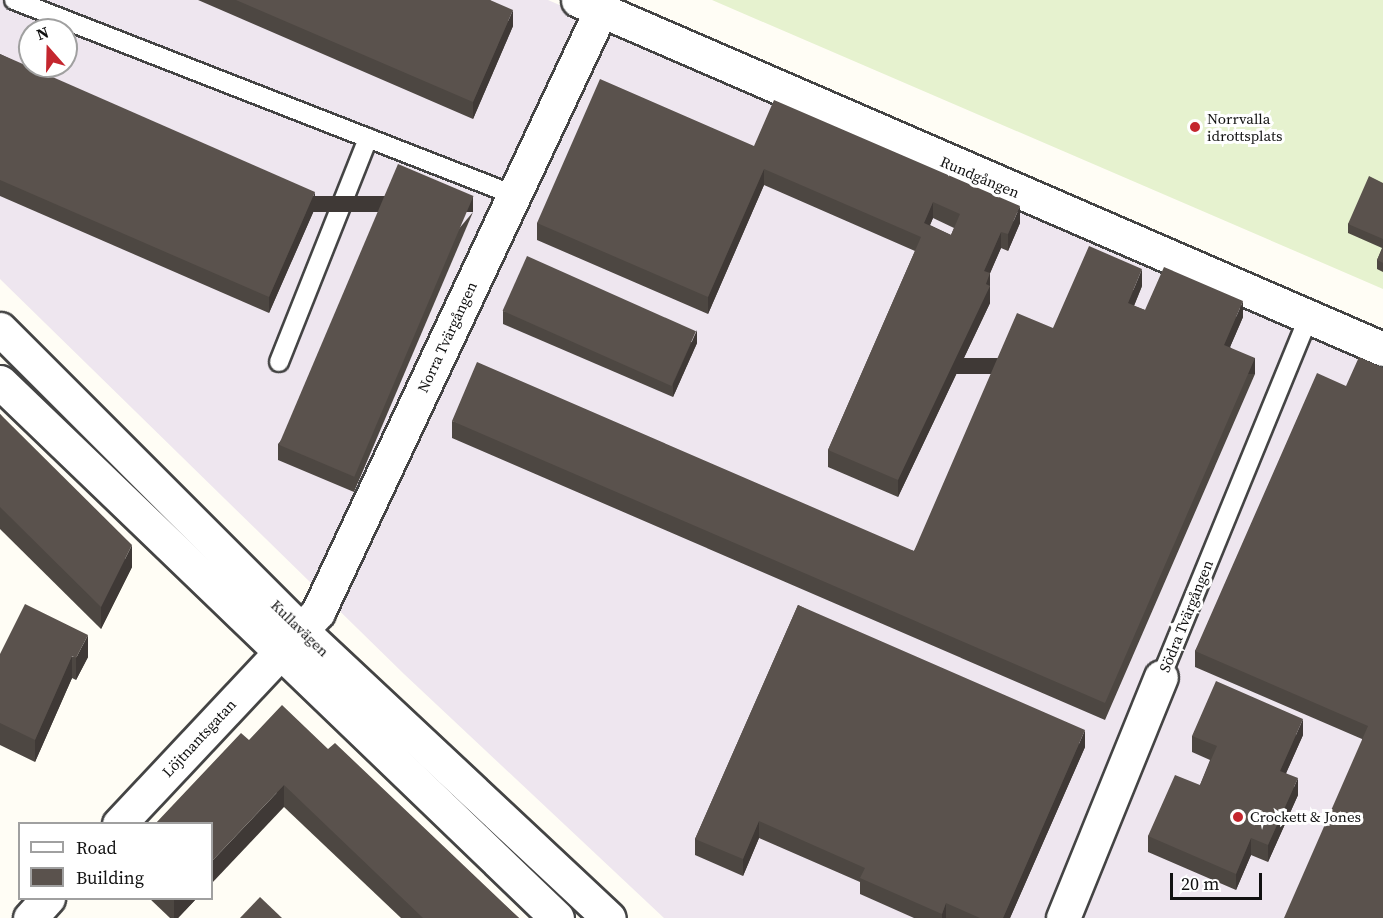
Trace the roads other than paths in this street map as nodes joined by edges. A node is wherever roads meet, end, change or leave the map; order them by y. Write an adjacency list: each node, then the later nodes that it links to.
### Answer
1 (14, 0): 3 (lane)
2 (589, 5): 4 (street, Norra Tvärgången); 5 (street, Rundgången)
3 (368, 138): 4 (lane); 8 (lane)
4 (514, 195): 10 (street, Norra Tvärgången)
5 (1309, 317): 7 (street, Rundgången); 12 (lane, Södra Tvärgången)
6 (0, 329): 10 (street, Kullavägen)
7 (1383, 349)
8 (279, 362)
9 (0, 382): 11 (street)
10 (302, 631): 11 (street, Norra Tvärgången); 18 (street, Kullavägen)
11 (280, 654): 13 (street, Löjtnantsgatan); 17 (street)
12 (1161, 677): 15 (street, Södra Tvärgången)
13 (121, 822)
14 (46, 900): 16 (street)
15 (1067, 917)
16 (30, 918)
17 (557, 918)
18 (609, 918)

